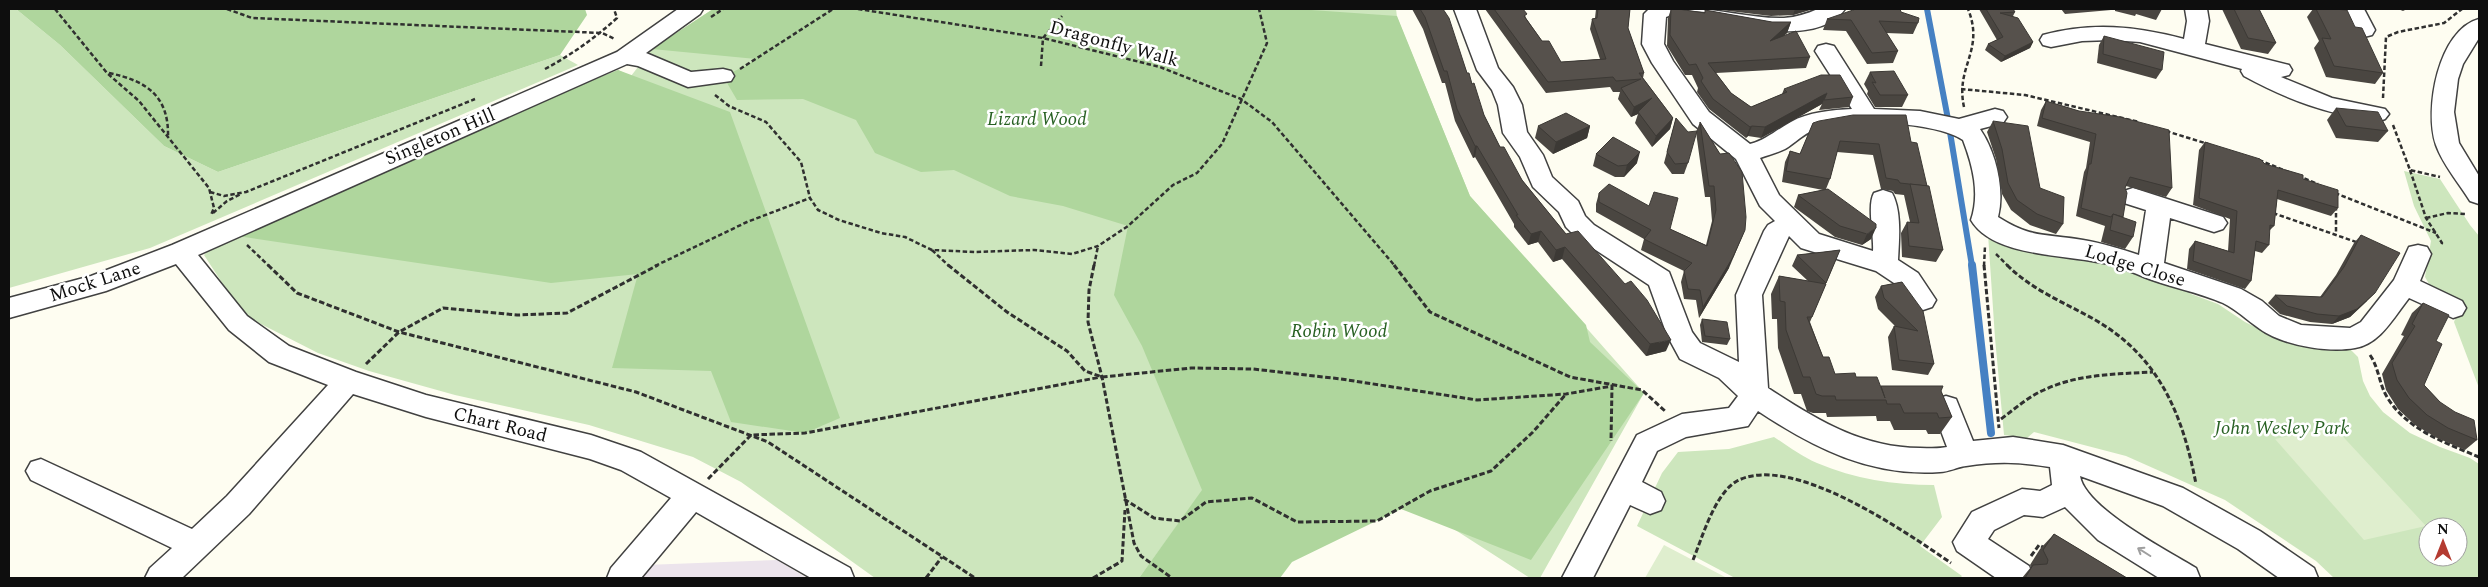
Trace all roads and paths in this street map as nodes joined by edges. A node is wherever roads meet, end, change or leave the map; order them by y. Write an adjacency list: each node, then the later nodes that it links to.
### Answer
1 (55, 9): 29 (path)
2 (227, 9): 20 (path)
3 (614, 9): 20 (path)
4 (692, 9): 25 (street, Singleton Hill)
5 (833, 9): 31 (path)
6 (858, 9): 7 (path, Dragonfly Walk)
7 (872, 9): 21 (path, Dragonfly Walk)
8 (1259, 9): 34 (path)
9 (1465, 9): 83 (street)
10 (1666, 9): 43 (street)
11 (1691, 9): 12 (street)
12 (1834, 9)
13 (1968, 9): 32 (path)
14 (2196, 9): 23 (street)
15 (2353, 9): 19 (street)
16 (2462, 9): 35 (path)
17 (1062, 16): 21 (path)
18 (2479, 26): 53 (street)
19 (2364, 30)
20 (602, 33): 28 (path)
21 (1043, 38): 26 (path); 34 (path, Dragonfly Walk)
22 (2051, 40): 23 (street)
23 (2194, 46): 30 (street)
24 (1826, 51): 36 (street)
25 (625, 57): 31 (street); 62 (street, Singleton Hill)
26 (1041, 66)
27 (2281, 70): 30 (street)
28 (539, 71)
29 (107, 73): 41 (path); 41 (path)
30 (2253, 74): 35 (street)
31 (723, 76): 52 (path)
32 (1961, 89): 38 (path); 39 (path)
33 (478, 98): 49 (path)
34 (1241, 99): 65 (path); 81 (path, Dragonfly Walk)
35 (2383, 111): 45 (path)
36 (1868, 117): 39 (street); 43 (street)
37 (1995, 117): 39 (street)
38 (2146, 124)
39 (1966, 125): 71 (street, Lodge Close)
40 (2165, 130): 42 (path)
41 (168, 138): 48 (path)
42 (2212, 146)
43 (1746, 154): 60 (street)
44 (2250, 158): 46 (path)
45 (2410, 170): 53 (path); 58 (path)
46 (2320, 185)
47 (2328, 189): 50 (path)
48 (210, 192): 49 (path); 57 (path)
49 (246, 192): 57 (path)
50 (2336, 193): 63 (path); 64 (path)
51 (2133, 197): 55 (street)
52 (810, 198): 67 (path); 76 (path)
53 (2475, 198): 58 (path)
54 (1881, 199): 70 (street)
55 (2159, 207): 61 (street); 71 (street)
56 (2268, 212): 64 (path)
57 (212, 214): 59 (path)
58 (2426, 218): 63 (path)
59 (207, 222)
60 (1790, 223): 70 (street); 83 (street)
61 (2214, 223)
62 (230, 229): 68 (street, Singleton Hill); 76 (path)
63 (2436, 233): 69 (path)
64 (2336, 234): 66 (path)
65 (1098, 246): 67 (path); 79 (path)
66 (2367, 247)
67 (932, 250): 79 (path)
68 (181, 252): 74 (street, Mock Lane); 80 (street, Chart Road)
69 (2418, 254): 72 (street)
70 (1885, 264): 73 (street)
71 (2150, 269): 77 (street, Lodge Close)
72 (2405, 285): 75 (street); 77 (street)
73 (1923, 300)
74 (9, 308)
75 (2453, 308)
76 (399, 332): 80 (path); 87 (path)
77 (2354, 338): 92 (path)
78 (2154, 372): 85 (path); 85 (path); 100 (path)
79 (1102, 377): 82 (path); 87 (path); 97 (path)
80 (348, 381): 95 (street, Chart Road); 101 (street)
81 (1612, 386): 82 (path); 86 (path); 89 (path)
82 (1566, 394): 97 (path)
83 (1754, 394): 86 (street); 90 (street)
84 (1946, 407): 90 (street)
85 (2000, 420): 88 (path)
86 (1682, 426): 96 (street)
87 (751, 435): 95 (path); 103 (path)
88 (1998, 435)
89 (1611, 441)
90 (1964, 454): 91 (street)
91 (2063, 456): 94 (street); 100 (street)
92 (2479, 457)
93 (41, 471): 101 (street)
94 (2068, 491): 106 (street); 115 (street, one-way to 94)
95 (692, 495): 108 (street); 109 (street, Chart Road)
96 (1620, 497): 98 (street); 114 (street)
97 (1124, 498): 99 (path)
98 (1650, 502)
99 (1125, 504): 112 (path); 113 (path)
100 (2189, 506): 116 (street)
101 (196, 545): 107 (street)
102 (2047, 549): 106 (path)
103 (942, 557): 110 (path); 111 (path)
104 (1693, 560): 105 (path)
105 (1959, 568)
106 (2018, 576)
107 (161, 578)
108 (622, 578)
109 (839, 578)
110 (926, 578)
111 (975, 578)
112 (1093, 578)
113 (1172, 578)
114 (1577, 578)
115 (2185, 578)
116 (2303, 578)

